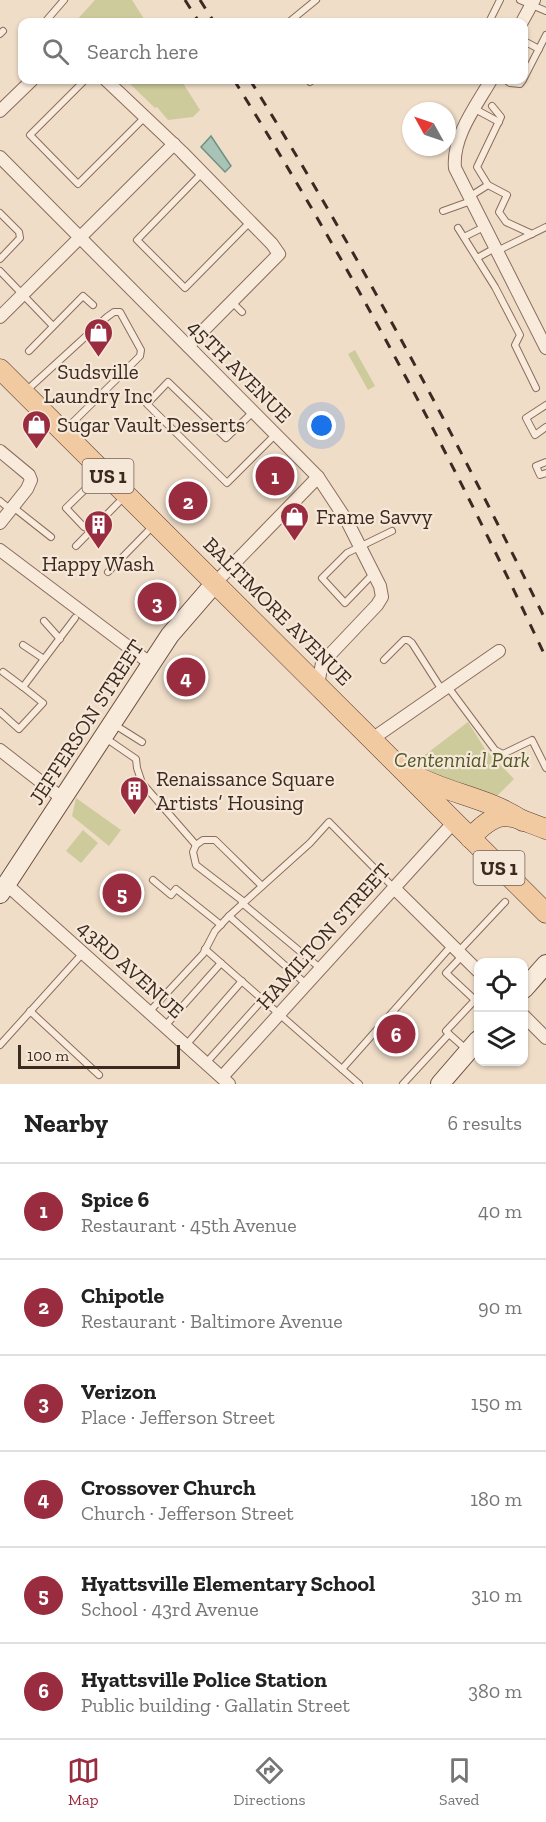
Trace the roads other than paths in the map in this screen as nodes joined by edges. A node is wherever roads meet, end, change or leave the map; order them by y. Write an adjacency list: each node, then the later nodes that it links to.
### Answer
1 (64, 0): 6 (lane)
2 (316, 0): 7 (lane)
3 (500, 0): 8 (lane)
4 (528, 1): 5 (lane); 9 (street)
5 (546, 11)
6 (48, 18)
7 (294, 18)
8 (491, 18)
9 (523, 18)
10 (546, 35): 12 (lane)
11 (528, 43): 12 (lane)
12 (538, 49): 13 (lane)
13 (528, 69)
14 (28, 84): 19 (street)
15 (81, 84): 21 (lane)
16 (110, 84): 21 (street)
17 (489, 84): 20 (street)
18 (492, 106): 22 (lane)
19 (1, 108)
20 (475, 109): 22 (lane); 27 (street)
21 (146, 117): 23 (street)
22 (499, 122): 26 (lane)
23 (174, 144): 25 (street); 35 (street)
24 (0, 157): 35 (street, 45TH AVENUE)
25 (203, 173): 30 (street); 30 (lane)
26 (488, 185): 27 (lane); 34 (lane)
27 (470, 199): 28 (lane); 31 (street)
28 (443, 211)
29 (0, 213): 39 (lane)
30 (250, 221): 42 (street)
31 (484, 227): 36 (lane); 37 (street)
32 (546, 227): 34 (lane)
33 (458, 228): 36 (lane)
34 (532, 234): 37 (lane)
35 (81, 237): 41 (street); 47 (street, 45TH AVENUE)
36 (464, 237): 38 (lane)
37 (496, 250): 38 (lane); 48 (street)
38 (477, 258): 51 (lane)
39 (0, 259)
40 (0, 271): 41 (lane)
41 (23, 295): 45 (street); 46 (lane)
42 (231, 301): 44 (lane); 47 (street)
43 (93, 305): 46 (lane)
44 (242, 312)
45 (0, 317)
46 (53, 326): 49 (lane)
47 (188, 346): 54 (street, 45TH AVENUE)
48 (546, 348)
49 (29, 351)
50 (0, 369): 52 (main road, BALTIMORE AVENUE / US 1)
51 (536, 388)
52 (24, 393): 56 (main road, BALTIMORE AVENUE / US 1); 56 (lane)
53 (546, 405): 55 (lane)
54 (253, 412): 57 (street, 45TH AVENUE); 57 (lane)
55 (546, 427)
56 (63, 432): 60 (main road, BALTIMORE AVENUE / US 1)
57 (275, 435): 62 (street, 45TH AVENUE)
58 (0, 451): 65 (street)
59 (546, 462): 61 (lane)
60 (104, 472): 63 (main road, BALTIMORE AVENUE / US 1); 68 (lane)
61 (546, 473)
62 (318, 477): 72 (street, 45TH AVENUE); 76 (street, JEFFERSON STREET)
63 (127, 495): 67 (main road, BALTIMORE AVENUE / US 1); 71 (lane)
64 (0, 501): 65 (lane)
65 (12, 508): 66 (street); 70 (lane)
66 (0, 523)
67 (155, 523): 74 (lane); 76 (main road, BALTIMORE AVENUE / US 1)
68 (84, 527)
69 (392, 531): 72 (lane)
70 (51, 537)
71 (76, 546)
72 (360, 547): 75 (street, 45TH AVENUE); 75 (lane)
73 (0, 550): 85 (street)
74 (108, 572)
75 (374, 574): 84 (street, 45TH AVENUE)
76 (215, 583): 85 (street, JEFFERSON STREET); 86 (main road, BALTIMORE AVENUE / US 1)
77 (75, 618): 79 (lane)
78 (44, 621): 79 (lane)
79 (60, 639): 82 (lane)
80 (23, 645): 82 (lane)
81 (499, 651): 90 (street)
82 (44, 659): 89 (lane)
83 (384, 660): 90 (lane)
84 (322, 663): 86 (street); 88 (street)
85 (151, 664): 92 (street, JEFFERSON STREET)
86 (297, 664): 88 (main road, BALTIMORE AVENUE / US 1)
87 (3, 672): 89 (lane)
88 (318, 685): 93 (main road, BALTIMORE AVENUE / US 1)
89 (23, 687): 91 (lane)
90 (445, 689): 93 (street); 97 (lane)
91 (0, 712)
92 (108, 730): 94 (lane); 98 (street, JEFFERSON STREET); 103 (lane)
93 (372, 739): 96 (main road, BALTIMORE AVENUE / US 1)
94 (142, 742)
95 (0, 750): 98 (street)
96 (402, 768): 99 (main road); 100 (main road, BALTIMORE AVENUE / US 1)
97 (546, 768)
98 (63, 799): 107 (street, JEFFERSON STREET)
99 (523, 821): 101 (main road); 102 (main road)
100 (454, 822): 102 (main road, BALTIMORE AVENUE / US 1); 106 (street, HAMILTON STREET)
101 (546, 829)
102 (470, 838): 110 (main road, BALTIMORE AVENUE / US 1)
103 (196, 845): 105 (lane); 108 (lane)
104 (153, 880): 112 (lane)
105 (262, 886): 106 (lane); 108 (lane)
106 (394, 888): 114 (street); 119 (street, HAMILTON STREET)
107 (3, 889): 115 (street, 43RD AVENUE)
108 (243, 902): 111 (lane); 119 (lane)
109 (505, 903): 114 (lane)
110 (543, 905)
111 (229, 916): 112 (lane); 121 (lane)
112 (221, 925): 113 (lane)
113 (205, 949): 116 (lane); 125 (lane)
114 (458, 950): 118 (street); 129 (lane); 135 (lane)
115 (83, 953): 124 (lane); 125 (street, 43RD AVENUE)
116 (221, 963): 120 (lane); 128 (lane)
117 (546, 964): 122 (street)
118 (474, 967)
119 (320, 969): 121 (street, HAMILTON STREET)
120 (242, 981): 123 (lane); 132 (lane)
121 (306, 984): 126 (street, HAMILTON STREET)
122 (528, 985)
123 (264, 998): 126 (lane); 134 (lane)
124 (30, 1011): 131 (lane); 136 (lane)
125 (149, 1012): 128 (street, 43RD AVENUE)
126 (280, 1013): 135 (lane); 137 (street, HAMILTON STREET)
127 (528, 1020): 130 (street)
128 (165, 1026): 132 (street, 43RD AVENUE)
129 (449, 1034): 133 (lane); 139 (lane)
130 (546, 1038)
131 (0, 1045)
132 (186, 1045): 134 (street, 43RD AVENUE)
133 (474, 1046): 140 (street)
134 (206, 1063): 137 (street, 43RD AVENUE)
135 (342, 1069): 138 (lane)
136 (99, 1075)
137 (225, 1081)
138 (359, 1084)
139 (403, 1084)
140 (440, 1084)

